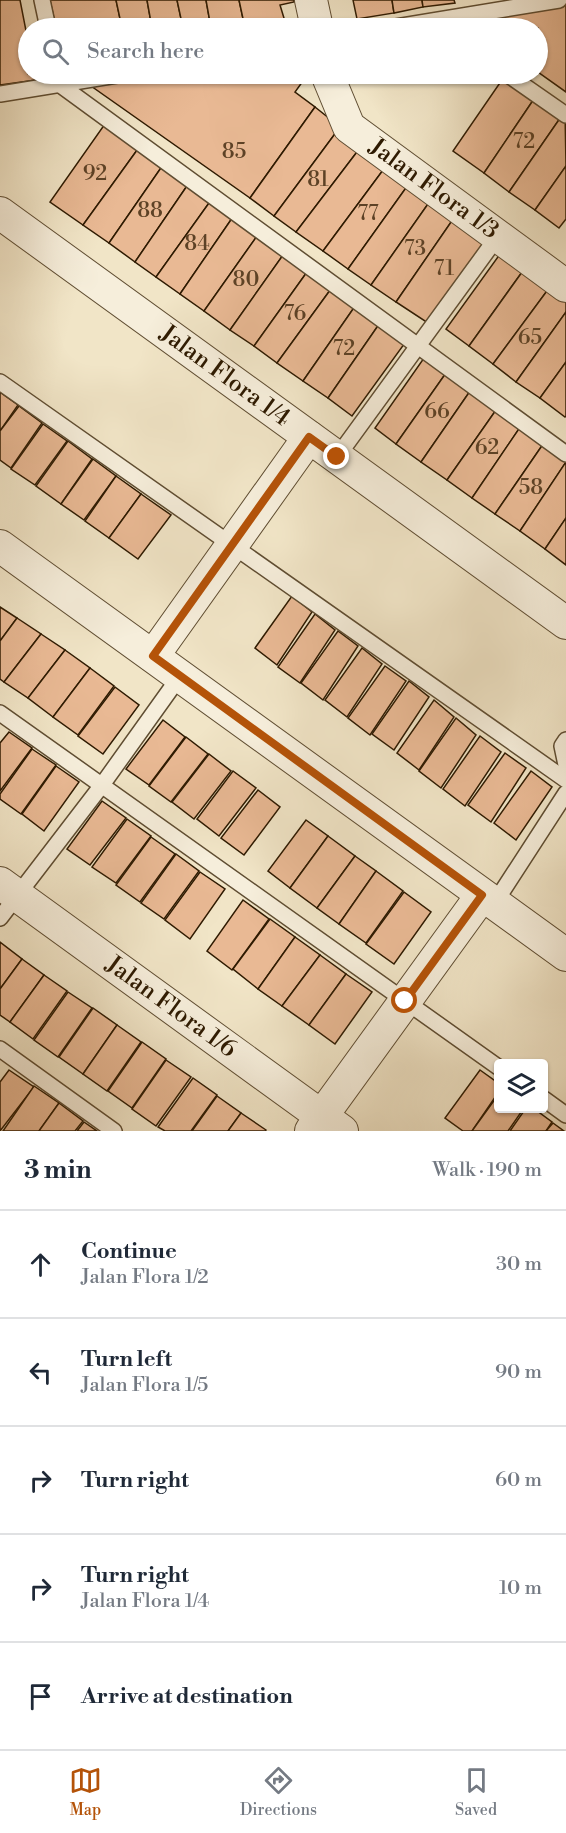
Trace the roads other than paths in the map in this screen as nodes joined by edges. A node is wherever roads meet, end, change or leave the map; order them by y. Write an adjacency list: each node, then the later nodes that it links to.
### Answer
1 (42, 0): 4 (lane)
2 (310, 0): 5 (street)
3 (559, 0): 6 (lane)
4 (46, 18)
5 (314, 18)
6 (472, 18)
7 (39, 84): 11 (lane)
8 (65, 84): 16 (lane)
9 (331, 84): 14 (street, Jalan Flora 1/3)
10 (521, 84): 12 (lane)
11 (0, 94)
12 (566, 116)
13 (0, 213): 18 (street, Jalan Flora 1/4)
14 (498, 236): 15 (street, Jalan Flora 1/3); 16 (lane)
15 (566, 286)
16 (418, 345): 19 (lane); 20 (lane)
17 (0, 382): 21 (lane)
18 (309, 437): 20 (street, Jalan Flora 1/4); 21 (street)
19 (566, 453)
20 (337, 457): 23 (street, Jalan Flora 1/4)
21 (232, 545): 24 (street); 29 (lane)
22 (0, 546): 24 (street)
23 (566, 623)
24 (153, 656): 25 (street)
25 (180, 676): 30 (lane); 33 (street)
26 (0, 713): 30 (lane)
27 (566, 740): 28 (lane)
28 (566, 765)
29 (566, 780)
30 (102, 785): 32 (lane); 35 (lane)
31 (566, 793): 33 (lane)
32 (6, 899): 40 (street, Jalan Flora 1/6)
33 (488, 899): 34 (street); 35 (street)
34 (566, 956)
35 (405, 1001): 37 (lane); 40 (street)
36 (2, 1056): 41 (lane)
37 (494, 1064)
38 (548, 1102): 39 (lane)
39 (566, 1115)
40 (325, 1126)
41 (114, 1131)

